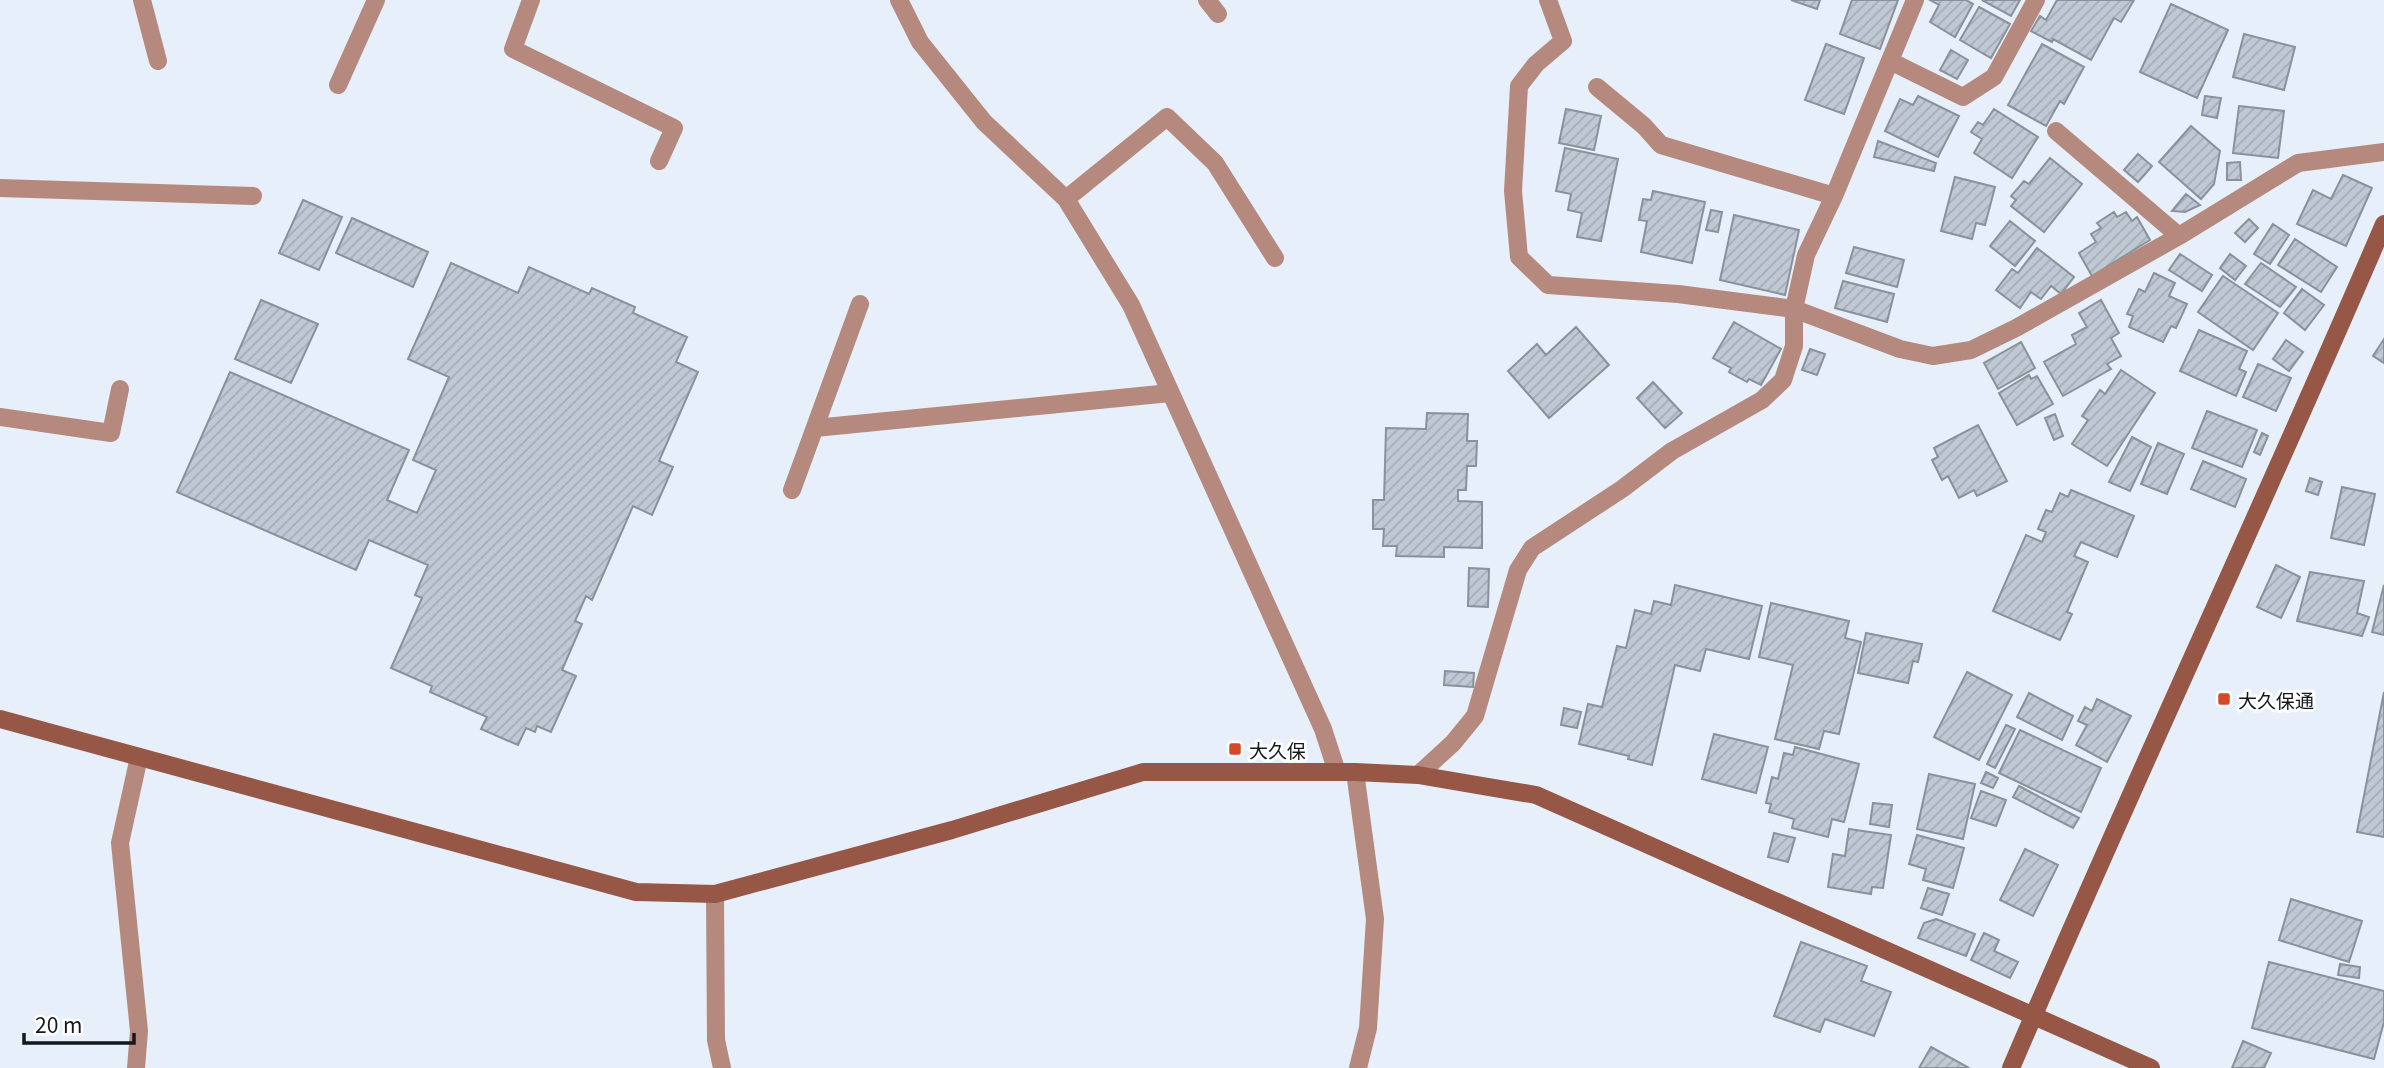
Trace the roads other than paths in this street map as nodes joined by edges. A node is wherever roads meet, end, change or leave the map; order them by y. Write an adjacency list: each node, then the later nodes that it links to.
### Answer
1 (142, 0): 8 (street)
2 (376, 0): 10 (street)
3 (531, 0): 14 (street)
4 (899, 0): 18 (street)
5 (1548, 0): 23 (street)
6 (1915, 0): 9 (street)
7 (2036, 0): 9 (street)
8 (158, 61)
9 (1890, 61): 17 (street)
10 (338, 85)
11 (1597, 87): 17 (street)
12 (2056, 131): 20 (street)
13 (2384, 152): 20 (street)
14 (659, 161)
15 (0, 188): 16 (street)
16 (253, 196)
17 (1834, 196): 23 (street)
18 (1066, 200): 21 (street); 25 (street)
19 (2384, 224): 34 (street)
20 (2179, 236): 23 (street)
21 (1275, 258)
22 (860, 304): 27 (street)
23 (1794, 309): 32 (street)
24 (120, 389): 26 (street)
25 (1170, 393): 27 (street); 31 (street)
26 (0, 417)
27 (815, 428): 28 (street)
28 (792, 490)
29 (0, 719): 30 (street)
30 (139, 757): 33 (street); 35 (street)
31 (1346, 772): 32 (street); 33 (street); 37 (street)
32 (1418, 775): 34 (street)
33 (715, 894): 36 (street)
34 (2034, 1015): 38 (street); 39 (street)
35 (136, 1068)
36 (722, 1068)
37 (1358, 1068)
38 (2011, 1068)
39 (2151, 1068)

